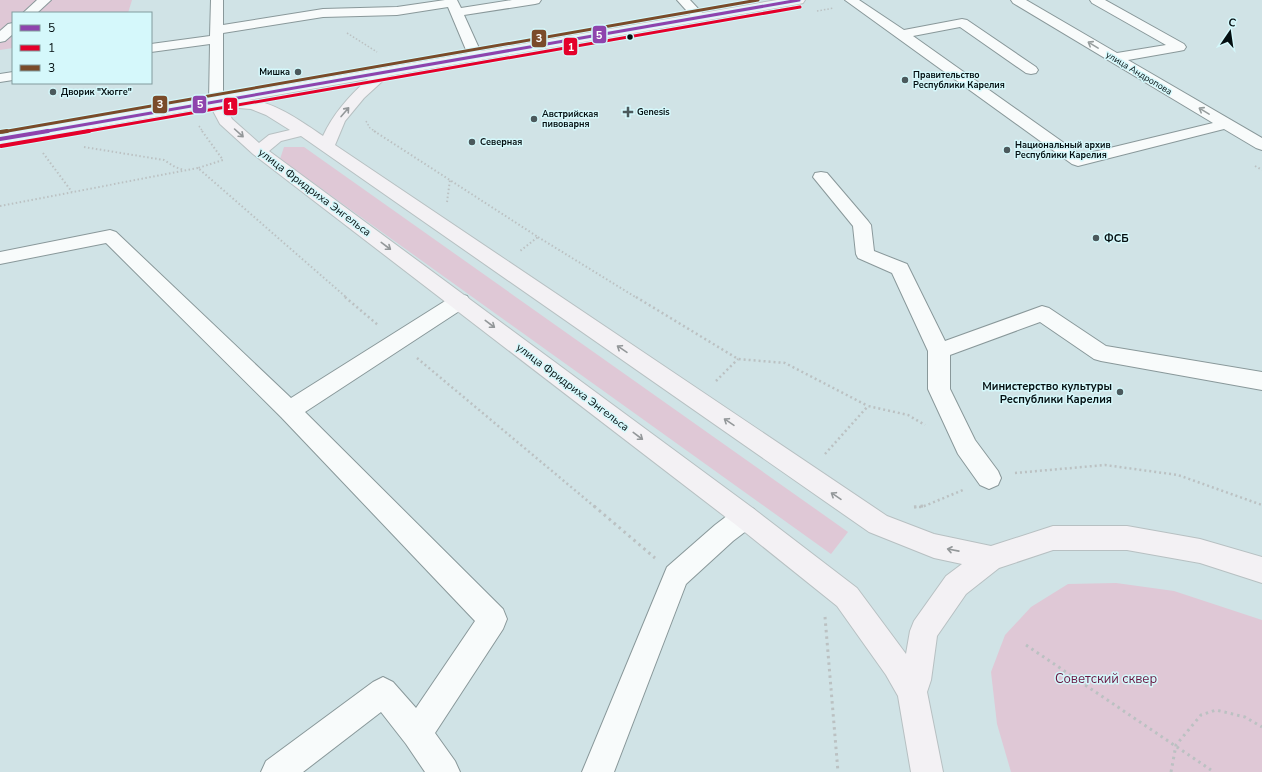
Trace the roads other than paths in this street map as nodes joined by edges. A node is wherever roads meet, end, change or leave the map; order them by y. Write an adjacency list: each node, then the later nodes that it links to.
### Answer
1 (45, 0): 11 (street)
2 (217, 0): 15 (street, улица Фридриха Энгельса)
3 (322, 0): 12 (street)
4 (535, 0): 10 (street)
5 (683, 0): 13 (street)
6 (799, 0): 13 (main road)
7 (851, 0): 16 (street)
8 (1017, 0): 20 (street, улица Андропова, one-way to 8)
9 (1096, 0): 20 (street)
10 (453, 5): 12 (street); 19 (street)
11 (30, 12)
12 (323, 14): 15 (street)
13 (700, 17): 19 (main road)
14 (12, 28): 17 (street)
15 (217, 34): 18 (street); 23 (street, улица Фридриха Энгельса)
16 (902, 34): 21 (street); 24 (street)
17 (0, 38)
18 (152, 48)
19 (476, 57): 22 (main road)
20 (1114, 58): 24 (street, улица Андропова, one-way to 20)
21 (1031, 70)
22 (383, 73): 23 (main road); 28 (main road, one-way to 22)
23 (216, 102): 25 (main road); 26 (main road); 29 (main road, улица Фридриха Энгельса, one-way to 29)
24 (1227, 124): 27 (street, улица Андропова)
25 (304, 131): 28 (main road); 29 (main road)
26 (0, 139)
27 (1262, 145)
28 (326, 146): 38 (main road, one-way to 28)
29 (259, 151): 32 (main road, улица Фридриха Энгельса, one-way to 32)
30 (821, 177): 33 (street)
31 (0, 258): 35 (street)
32 (460, 301): 35 (street); 37 (main road, улица Фридриха Энгельса, one-way to 37)
33 (939, 351): 34 (street); 36 (street)
34 (1262, 381)
35 (289, 411): 41 (street)
36 (989, 478)
37 (745, 517): 40 (main road, улица Фридриха Энгельса); 44 (street)
38 (991, 558): 39 (main road); 40 (main road)
39 (1262, 570)
40 (912, 692): 45 (main road)
41 (417, 734): 42 (street); 43 (street)
42 (277, 772)
43 (444, 772)
44 (598, 772)
45 (926, 772)

